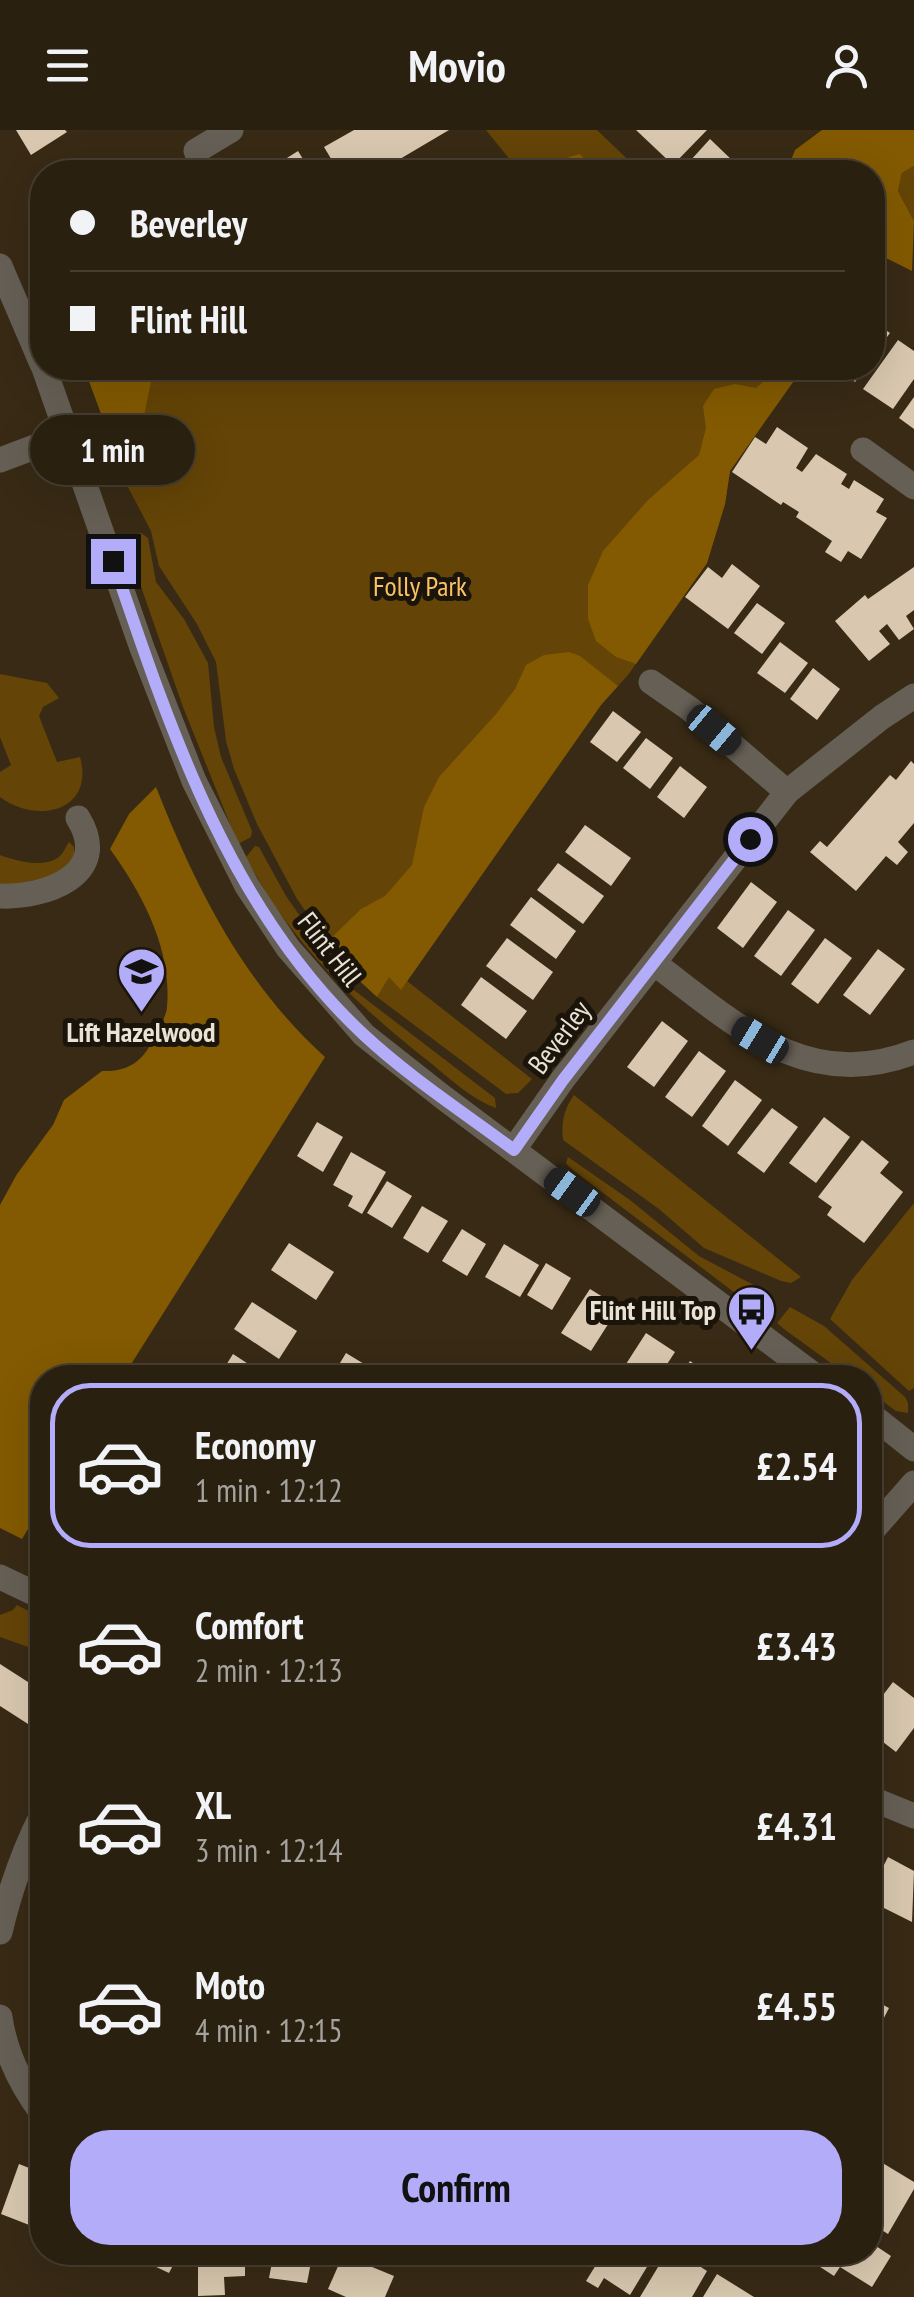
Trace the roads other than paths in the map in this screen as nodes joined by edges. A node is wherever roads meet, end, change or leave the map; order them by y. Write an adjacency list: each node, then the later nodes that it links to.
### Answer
1 (231, 130): 2 (street)
2 (196, 151)
3 (0, 266): 4 (street, Flint Hill)
4 (30, 336)
5 (48, 380): 6 (street, Flint Hill)
6 (69, 434): 8 (street); 17 (street, Flint Hill)
7 (863, 450): 9 (street)
8 (0, 460)
9 (914, 487)
10 (651, 682): 12 (street)
11 (914, 696): 12 (street, Beverley)
12 (787, 792): 15 (street, Beverley)
13 (78, 818): 14 (street)
14 (0, 896)
15 (654, 963): 16 (street); 17 (street, Beverley)
16 (914, 1052)
17 (514, 1150): 18 (street, Flint Hill)
18 (801, 1365)
19 (882, 1424): 20 (street)
20 (914, 1449)
21 (914, 1483): 22 (street)
22 (882, 1519)
23 (0, 1577): 24 (street)
24 (30, 1591)
25 (882, 1803): 26 (street)
26 (914, 1816)
27 (30, 1838): 28 (street)
28 (2, 1917)
29 (0, 2017): 30 (street)
30 (4, 2054): 31 (street)
31 (30, 2095)

